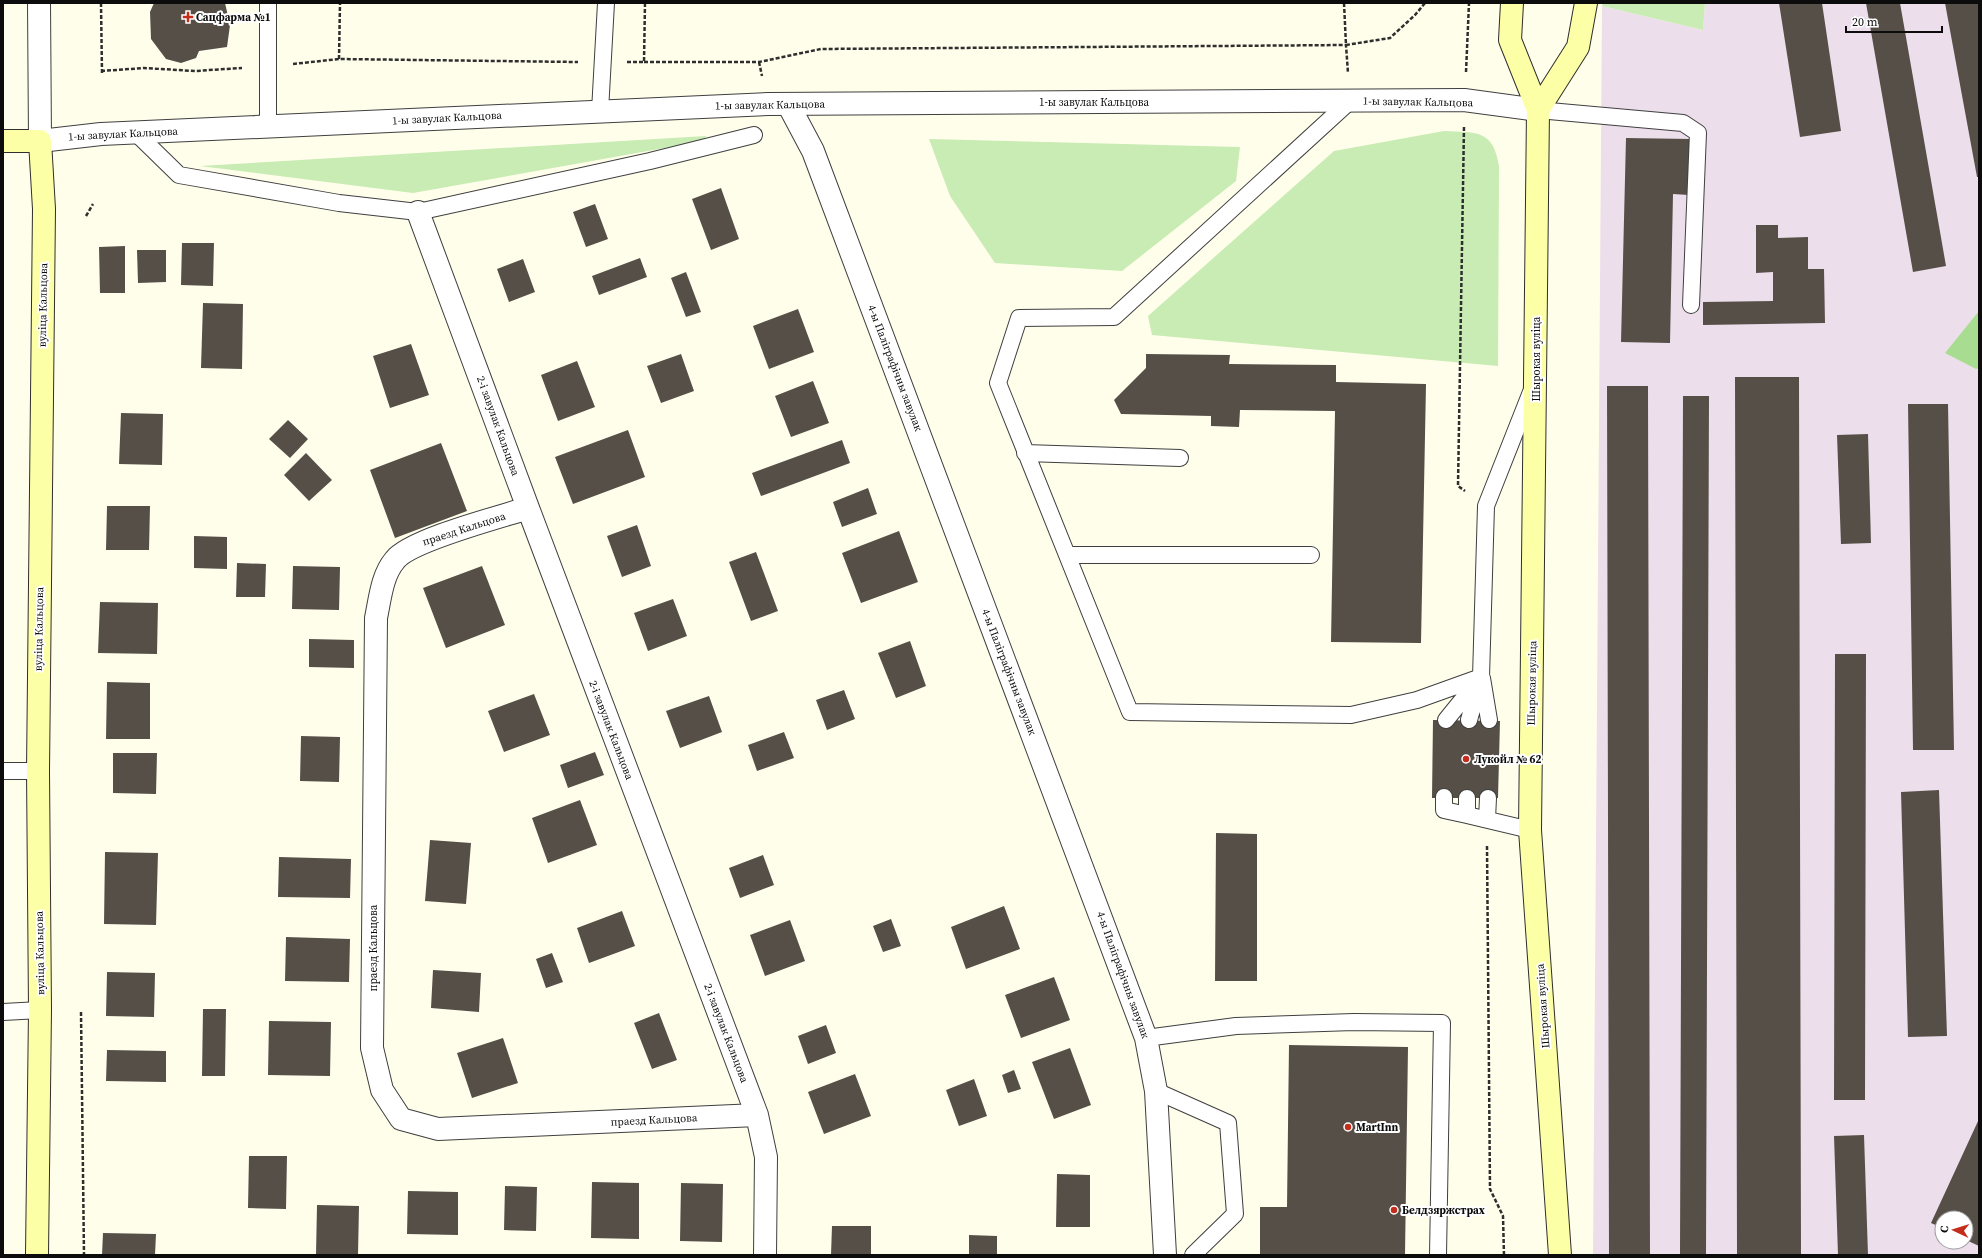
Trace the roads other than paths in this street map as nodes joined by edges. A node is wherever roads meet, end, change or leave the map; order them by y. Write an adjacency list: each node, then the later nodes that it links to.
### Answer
1 (39, 3): 13 (street, вуліца Кальцова)
2 (268, 3): 10 (lane)
3 (606, 3): 9 (lane)
4 (1512, 3): 8 (main road, Шырокая вуліца)
5 (1586, 3): 8 (main road)
6 (1350, 101): 7 (street, 1-ы завулак Кальцова); 8 (street, 1-ы завулак Кальцова); 18 (lane)
7 (788, 104): 9 (street, 1-ы завулак Кальцова); 37 (street, 4-ы Паліграфічны завулак)
8 (1538, 110): 16 (lane); 17 (main road, Шырокая вуліца)
9 (600, 111): 10 (street, 1-ы завулак Кальцова)
10 (268, 127): 11 (street, 1-ы завулак Кальцова)
11 (136, 133): 13 (street, 1-ы завулак Кальцова); 15 (lane)
12 (754, 135): 15 (lane)
13 (40, 140): 14 (main road, 1-ы завулак Кальцова); 28 (main road, вуліца Кальцова)
14 (3, 141)
15 (418, 212): 20 (street, 2-і завулак Кальцова)
16 (1691, 305)
17 (1536, 379): 23 (lane); 34 (main road, Шырокая вуліца)
18 (1025, 453): 19 (lane); 21 (lane)
19 (1180, 458)
20 (528, 508): 39 (street, 2-і завулак Кальцова); 39 (street, праезд Кальцова)
21 (1067, 555): 22 (lane); 23 (lane)
22 (1311, 555)
23 (1481, 677): 24 (lane); 25 (lane); 26 (lane)
24 (1446, 720)
25 (1469, 720)
26 (1489, 720)
27 (3, 771): 28 (lane)
28 (38, 771): 35 (main road, вуліца Кальцова)
29 (1444, 797): 32 (lane)
30 (1467, 798): 32 (lane)
31 (1488, 798): 33 (lane)
32 (1467, 815): 33 (lane)
33 (1487, 819): 34 (lane)
34 (1530, 830): 45 (main road, Шырокая вуліца)
35 (40, 1010): 36 (lane); 40 (main road, вуліца Кальцова)
36 (3, 1012)
37 (1146, 1038): 38 (street, 4-ы Паліграфічны завулак); 44 (lane)
38 (1156, 1091): 42 (street, 4-ы Паліграфічны завулак); 43 (lane)
39 (757, 1115): 41 (street, 2-і завулак Кальцова)
40 (37, 1255)
41 (766, 1255)
42 (1164, 1255)
43 (1192, 1255)
44 (1438, 1255)
45 (1560, 1255)

